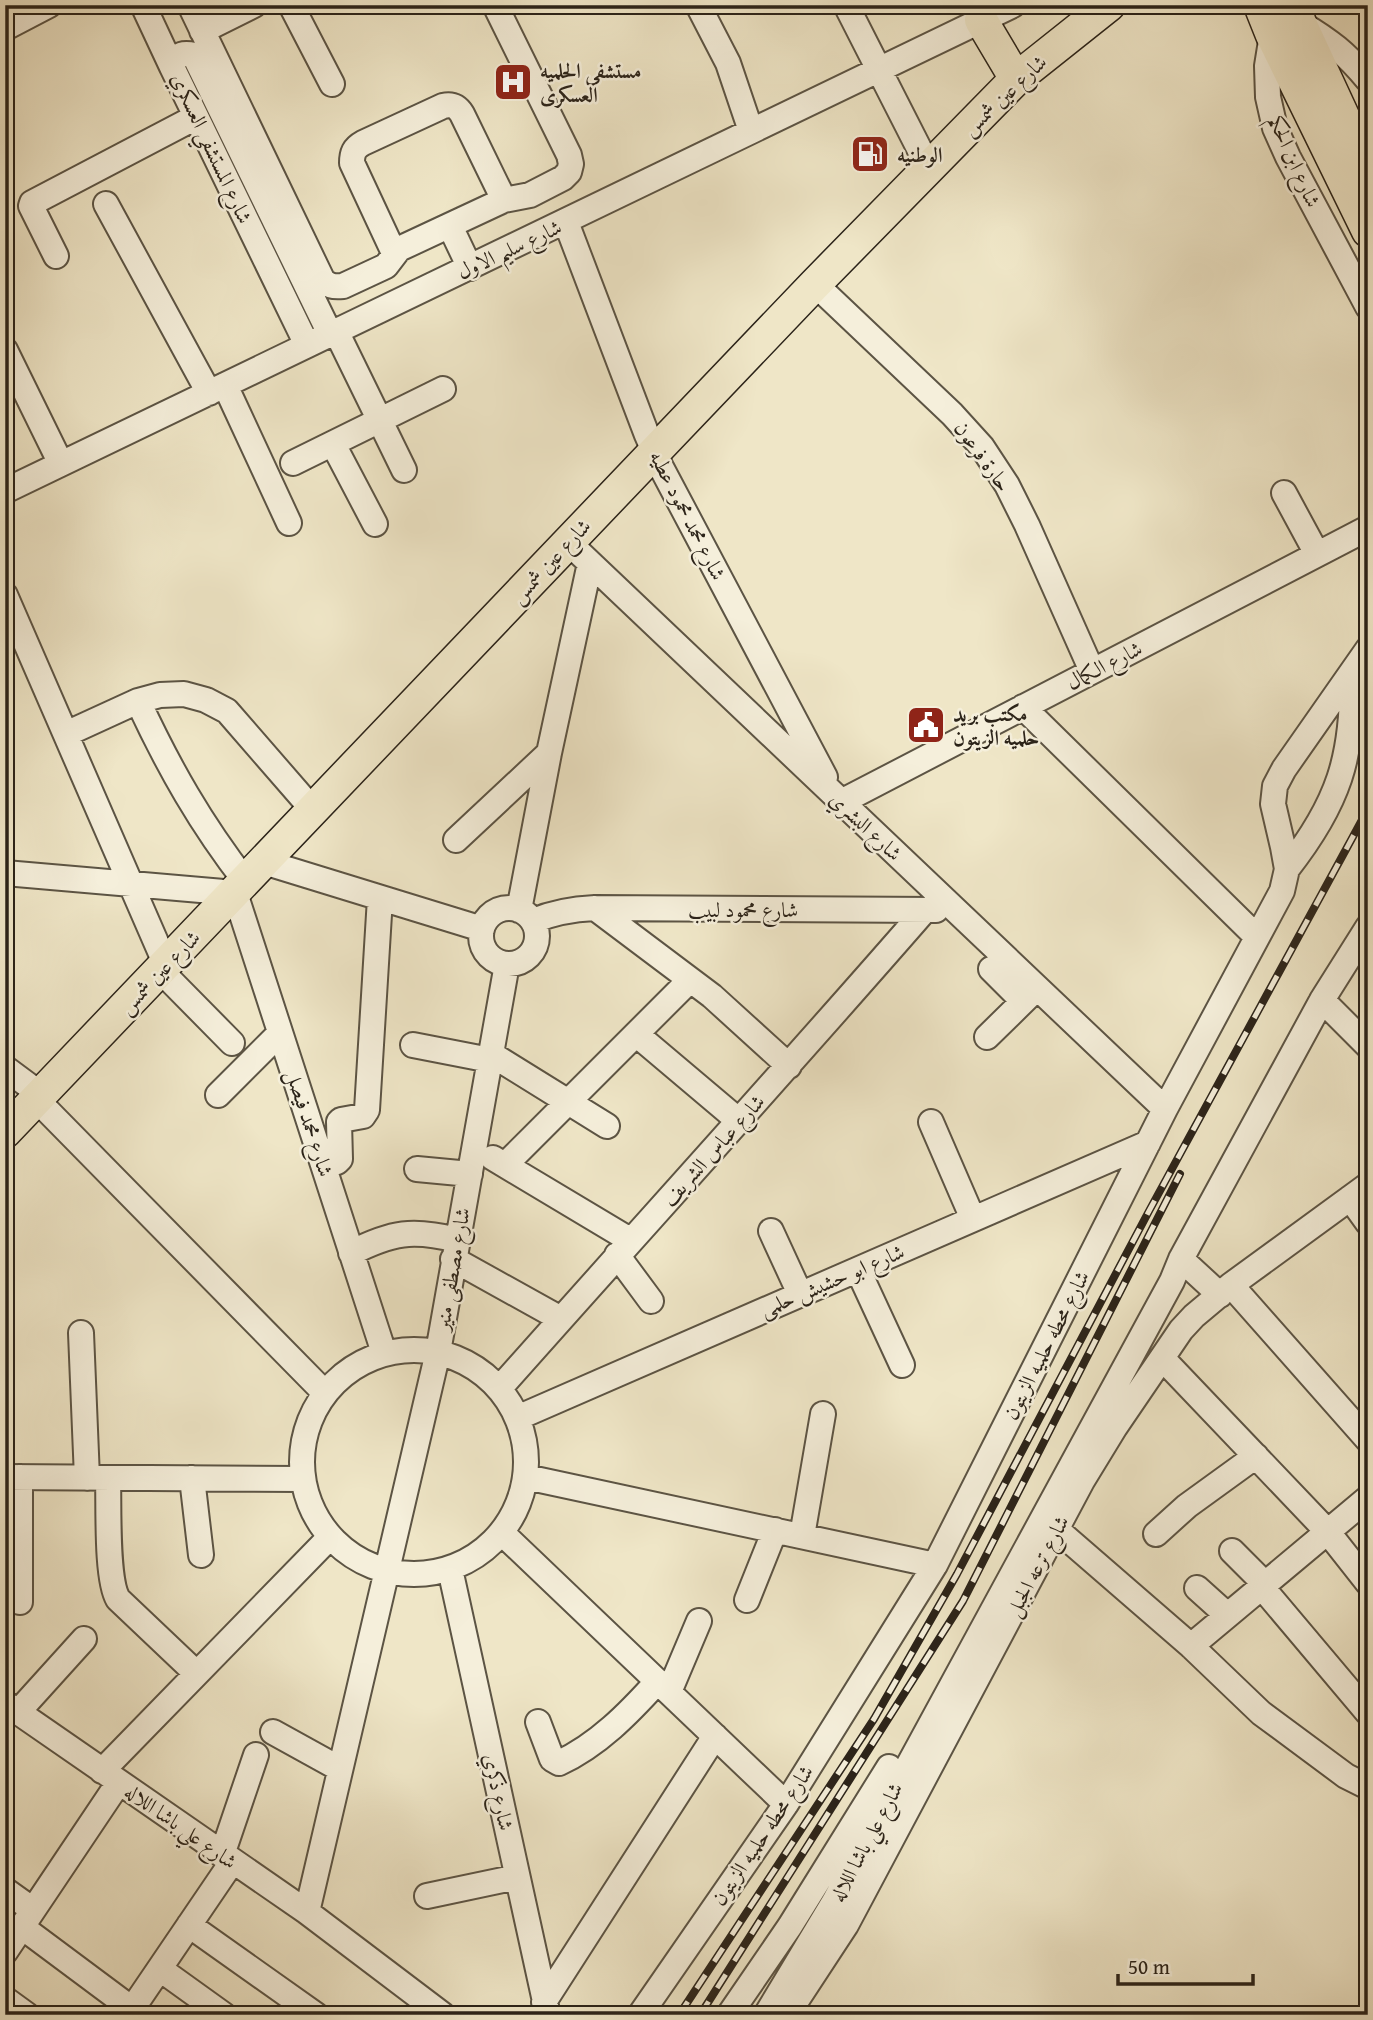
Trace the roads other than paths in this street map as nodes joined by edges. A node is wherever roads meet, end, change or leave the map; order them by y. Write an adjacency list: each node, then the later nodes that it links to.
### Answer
1 (49, 5): 14 (street)
2 (143, 5): 16 (street)
3 (190, 5): 15 (street)
4 (254, 5): 15 (street)
5 (291, 5): 20 (street)
6 (495, 5): 25 (street)
7 (698, 5): 22 (street)
8 (846, 5): 17 (street)
9 (1013, 5): 12 (street, شارع سليم الاول)
10 (1109, 5): 18 (main road, شارع عين شمس)
11 (1260, 5): 13 (main road)
12 (981, 20): 17 (street, شارع سليم الاول); 18 (main road)
13 (1289, 21): 19 (street); 23 (main road); 34 (street, شارع ابن الحكم)
14 (5, 28)
15 (202, 30): 30 (street)
16 (172, 67): 21 (street, شارع المستشفي العسكري); 35 (street, شارع المستشفي العسكري)
17 (879, 71): 22 (street, شارع سليم الاول); 24 (street)
18 (1016, 79): 24 (main road, شارع عين شمس)
19 (1368, 80)
20 (332, 84)
21 (196, 117): 31 (street); 36 (street, شارع المستشفي العسكري)
22 (751, 131): 27 (street, شارع سليم الاول)
23 (1352, 158): 29 (main road)
24 (929, 167): 33 (main road, شارع عين شمس)
25 (504, 200): 28 (street); 30 (street)
26 (106, 204): 38 (street)
27 (566, 222): 32 (street, شارع سليم الاول); 42 (street, شارع محمد محمود عطيه)
28 (450, 226): 30 (street); 32 (street)
29 (1368, 231)
30 (394, 253)
31 (56, 256)
32 (470, 268): 35 (street, شارع سليم الاول)
33 (815, 284): 42 (main road, شارع عين شمس); 55 (street, حارة فرعون)
34 (1368, 307)
35 (333, 333): 36 (street, شارع سليم الاول); 40 (street)
36 (307, 345): 38 (street, شارع سليم الاول)
37 (5, 350): 44 (street)
38 (217, 389): 44 (street, شارع سليم الاول); 48 (street)
39 (443, 390): 40 (street)
40 (380, 421): 41 (street); 45 (street)
41 (333, 444): 43 (street); 49 (street)
42 (654, 451): 51 (main road, شارع عين شمس); 61 (street, شارع محمد محمود عطيه)
43 (293, 463)
44 (61, 464): 46 (street, شارع سليم الاول)
45 (404, 470)
46 (5, 491)
47 (1284, 492): 52 (street)
48 (289, 523)
49 (375, 524)
50 (1368, 528): 52 (street, شارع الكمال)
51 (579, 553): 60 (street); 61 (street, شارع البشري); 62 (main road, شارع عين شمس)
52 (1317, 555): 55 (street, شارع الكمال)
53 (5, 595): 59 (street)
54 (1368, 649): 56 (street, شارع محطه حلميه الزيتون)
55 (1092, 671): 58 (street, شارع الكمال)
56 (1352, 673): 64 (street); 64 (street, شارع محطه حلميه الزيتون)
57 (138, 701): 59 (street); 62 (street); 66 (street)
58 (1023, 707): 61 (street, شارع الكمال); 75 (street)
59 (66, 734): 67 (street)
60 (549, 753): 63 (street); 72 (street)
61 (838, 799): 70 (street, شارع البشري)
62 (313, 810): 66 (main road, شارع عين شمس)
63 (456, 840)
64 (1287, 869): 75 (street, شارع محطه حلميه الزيتون)
65 (5, 873): 67 (street)
66 (248, 879): 67 (street); 68 (street); 77 (main road, شارع عين شمس); 82 (street, شارع محمد فيصل)
67 (131, 884): 77 (street)
68 (380, 898): 74 (street); 102 (street)
69 (595, 908): 71 (street, شارع محمود لبيب); 72 (street, شارع محمود لبيب); 79 (street)
70 (954, 909): 71 (street, شارع محمود لبيب); 80 (street, شارع البشري)
71 (925, 910): 89 (street, شارع عباس الشريف)
72 (526, 915): 74 (street); 76 (street)
73 (1368, 927): 81 (street)
74 (481, 929): 76 (street)
75 (1257, 937): 94 (street, شارع محطه حلميه الزيتون)
76 (507, 964): 88 (street, شارع مصطفى منير)
77 (164, 968): 85 (street); 92 (main road, شارع عين شمس)
78 (991, 969): 80 (street)
79 (690, 980): 83 (street); 89 (street)
80 (1030, 995): 84 (street); 94 (street, شارع البشري)
81 (1322, 1000): 87 (street); 112 (street)
82 (280, 1033): 91 (street); 102 (street, شارع محمد فيصل)
83 (636, 1034): 93 (street); 95 (street)
84 (987, 1037)
85 (232, 1043)
86 (413, 1045): 88 (street)
87 (1368, 1046)
88 (491, 1057): 93 (street); 100 (street, شارع مصطفى منير)
89 (789, 1066): 95 (street, شارع عباس الشريف)
90 (5, 1068): 92 (street)
91 (218, 1095)
92 (38, 1096): 98 (main road, شارع عين شمس); 124 (street)
93 (568, 1102): 97 (street); 101 (street)
94 (1164, 1109): 99 (street, شارع محطه حلميه الزيتون)
95 (739, 1121): 109 (street, شارع عباس الشريف)
96 (931, 1122): 106 (street)
97 (607, 1126)
98 (5, 1132)
99 (1148, 1143): 106 (street, شارع ابو حشيش حلمى); 144 (street, شارع محطه حلميه الزيتون)
100 (475, 1146): 101 (street); 104 (street, شارع مصطفى منير)
101 (505, 1165): 109 (street)
102 (324, 1166): 111 (street, شارع محمد فيصل)
103 (417, 1169): 104 (street)
104 (470, 1174): 110 (street, شارع مصطفى منير)
105 (1359, 1191): 107 (street); 114 (street, شارع ترعه الجبل)
106 (973, 1219): 113 (street, شارع ابو حشيش حلمى)
107 (1368, 1223)
108 (771, 1231): 115 (street)
109 (624, 1248): 116 (street); 117 (street, شارع عباس الشريف)
110 (455, 1249): 111 (street); 117 (street); 119 (street, شارع مصطفى منير)
111 (351, 1253): 120 (street, شارع محمد فيصل)
112 (1181, 1259): 114 (street); 147 (street)
113 (858, 1270): 115 (street, شارع ابو حشيش حلمى); 122 (street)
114 (1226, 1290): 121 (street, شارع ترعه الجبل); 127 (street)
115 (800, 1294): 126 (street, شارع ابو حشيش حلمى)
116 (651, 1301)
117 (561, 1319): 123 (street, شارع عباس الشريف)
118 (81, 1333): 131 (street)
119 (438, 1352): 120 (street); 123 (street); 146 (street, شارع مصطفى منير)
120 (384, 1353): 124 (street)
121 (1162, 1358): 128 (street); 135 (street, شارع ترعه الجبل)
122 (902, 1364)
123 (499, 1389): 126 (street)
124 (324, 1393): 133 (street)
125 (823, 1414): 140 (street)
126 (517, 1418): 129 (street)
127 (1368, 1440)
128 (1256, 1456): 137 (street); 139 (street)
129 (526, 1476): 136 (street); 138 (street)
130 (12, 1477): 131 (street); 152 (street)
131 (98, 1478): 132 (street); 157 (street)
132 (192, 1478): 133 (street); 143 (street)
133 (302, 1479): 141 (street)
134 (1368, 1498): 137 (street)
135 (1056, 1529): 156 (street); 188 (street, شارع ترعه الجبل)
136 (775, 1530): 140 (street); 151 (street)
137 (1327, 1531): 148 (street); 149 (street)
138 (502, 1533): 145 (street); 158 (street)
139 (1156, 1534)
140 (802, 1536): 144 (street)
141 (330, 1537): 146 (street); 157 (street)
142 (1232, 1551): 149 (street)
143 (201, 1555)
144 (935, 1564): 168 (street, شارع محطه حلميه الزيتون)
145 (450, 1569): 146 (street); 170 (street, شارع ذكري)
146 (387, 1572): 165 (street, شارع مصطفى منير)
147 (1013, 1572): 186 (street, شارع ترعه الجبل); 187 (street, شارع علي باشا اللاله)
148 (1368, 1583)
149 (1263, 1584): 153 (street); 160 (street)
150 (1197, 1588): 153 (street)
151 (747, 1600)
152 (20, 1602)
153 (1227, 1615): 156 (street)
154 (699, 1621): 158 (street)
155 (84, 1639): 159 (street)
156 (1191, 1646): 167 (street)
157 (196, 1673): 166 (street)
158 (663, 1687): 161 (street); 163 (street)
159 (12, 1707): 166 (street, شارع علي باشا اللاله)
160 (1368, 1713)
161 (538, 1721)
162 (273, 1732): 165 (street)
163 (715, 1736): 168 (street); 179 (street)
164 (256, 1755): 169 (street)
165 (340, 1769): 173 (street, شارع مصطفى منير)
166 (110, 1777): 169 (street, شارع علي باشا اللاله); 175 (street)
167 (1368, 1787)
168 (786, 1804): 185 (street, شارع محطه حلميه الزيتون)
169 (227, 1858): 173 (street, شارع علي باشا اللاله); 174 (street)
170 (517, 1877): 172 (street); 179 (street, شارع ذكري)
171 (5, 1890): 175 (street)
172 (427, 1896)
173 (306, 1913): 180 (street, شارع علي باشا اللاله)
174 (189, 1925): 176 (street); 184 (street)
175 (16, 1932): 181 (street)
176 (160, 1969): 178 (street); 181 (street)
177 (5, 1999): 182 (street)
178 (196, 2007): 183 (street)
179 (546, 2008)
180 (438, 2011)
181 (130, 2012)
182 (27, 2015)
183 (224, 2015)
184 (316, 2015)
185 (640, 2015)
186 (729, 2015)
187 (766, 2015)
188 (787, 2015)

